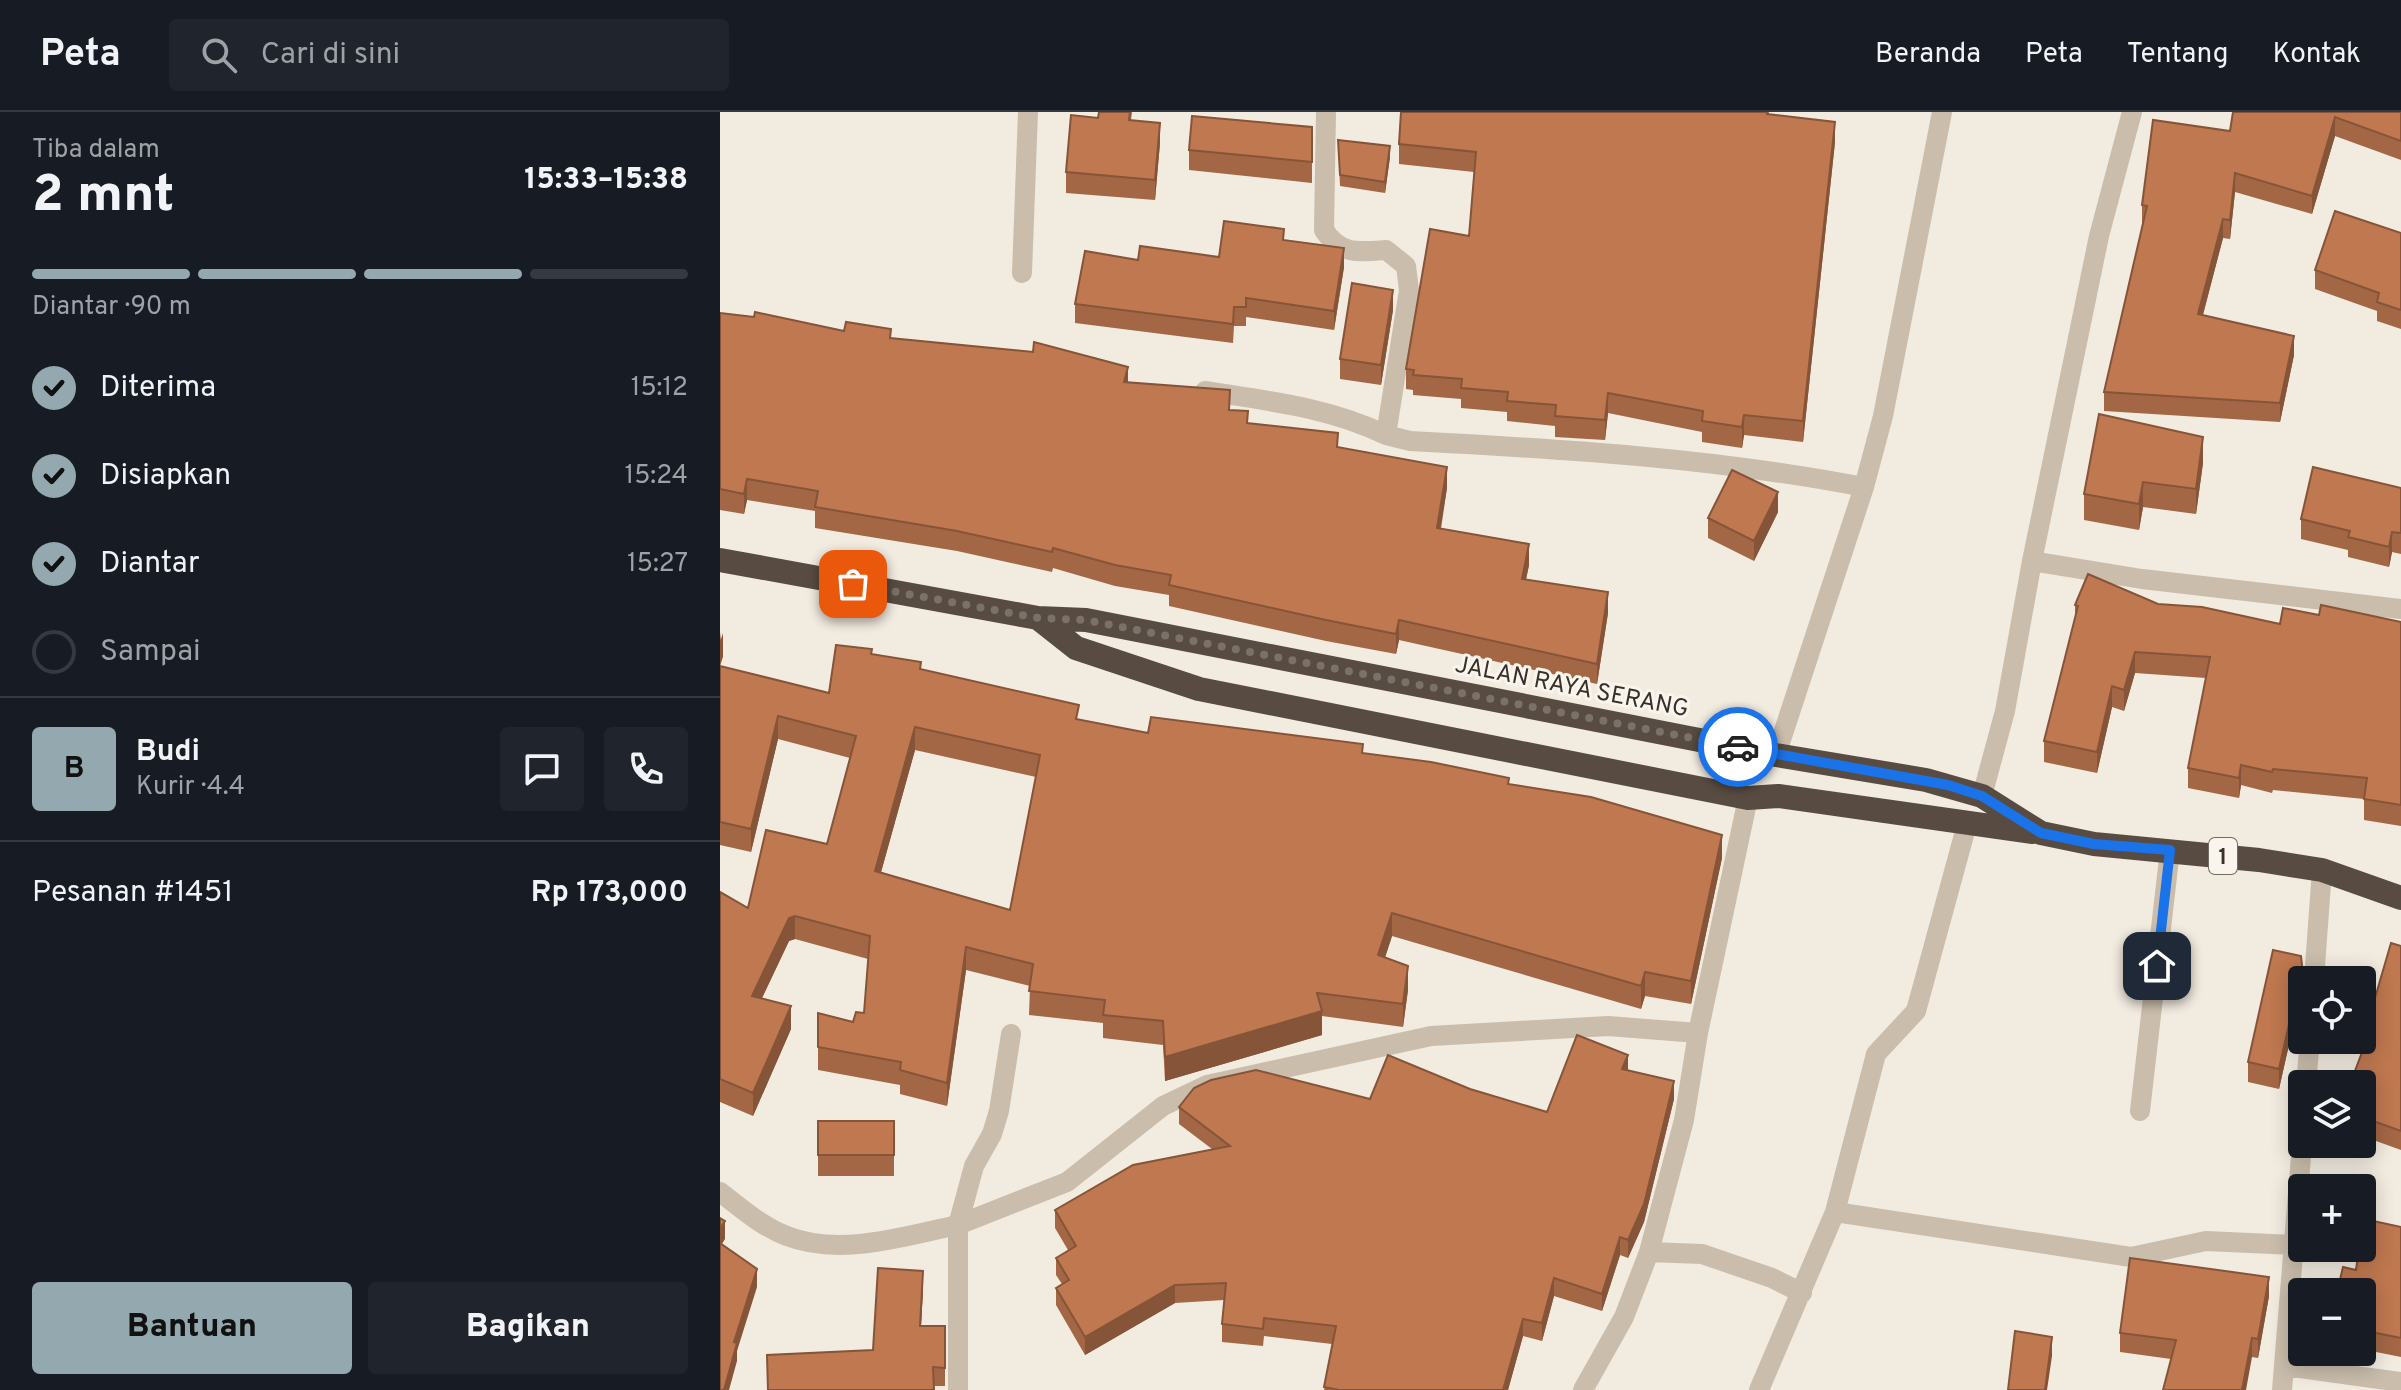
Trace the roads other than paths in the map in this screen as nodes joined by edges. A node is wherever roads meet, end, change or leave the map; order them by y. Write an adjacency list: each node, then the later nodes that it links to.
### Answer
1 (1028, 112): 5 (street)
2 (1326, 112): 7 (street)
3 (1942, 112): 8 (street)
4 (2132, 112): 10 (street)
5 (1022, 273)
6 (1205, 391): 7 (street)
7 (1386, 435): 8 (street)
8 (1864, 487): 13 (street)
9 (720, 560): 12 (highway, JALAN RAYA SERANG / 1)
10 (2032, 561): 11 (street); 14 (street)
11 (2401, 609)
12 (1038, 618): 13 (highway, JALAN RAYA SERANG / 1); 15 (highway)
13 (1785, 756): 14 (highway, JALAN RAYA SERANG / 1)
14 (1982, 796): 17 (highway, JALAN RAYA SERANG / 1)
15 (1748, 798): 16 (highway); 22 (street)
16 (1967, 824): 17 (highway); 26 (street)
17 (2041, 833): 18 (highway, JALAN RAYA SERANG / 1)
18 (2170, 850): 19 (highway, JALAN RAYA SERANG / 1); 24 (street)
19 (2322, 870): 20 (highway, JALAN RAYA SERANG / 1); 21 (street)
20 (2401, 898)
21 (2315, 966)
22 (1698, 1033): 27 (street); 29 (street)
23 (1011, 1034): 27 (street)
24 (2140, 1111)
25 (720, 1192): 27 (street)
26 (1835, 1212): 28 (street); 31 (street)
27 (958, 1225): 34 (street)
28 (2288, 1245)
29 (1649, 1252): 31 (street); 35 (street)
30 (2293, 1262): 32 (street)
31 (1802, 1293): 36 (street)
32 (2284, 1366): 33 (street); 37 (street)
33 (2401, 1382)
34 (958, 1390)
35 (1583, 1390)
36 (1759, 1390)
37 (2282, 1390)

